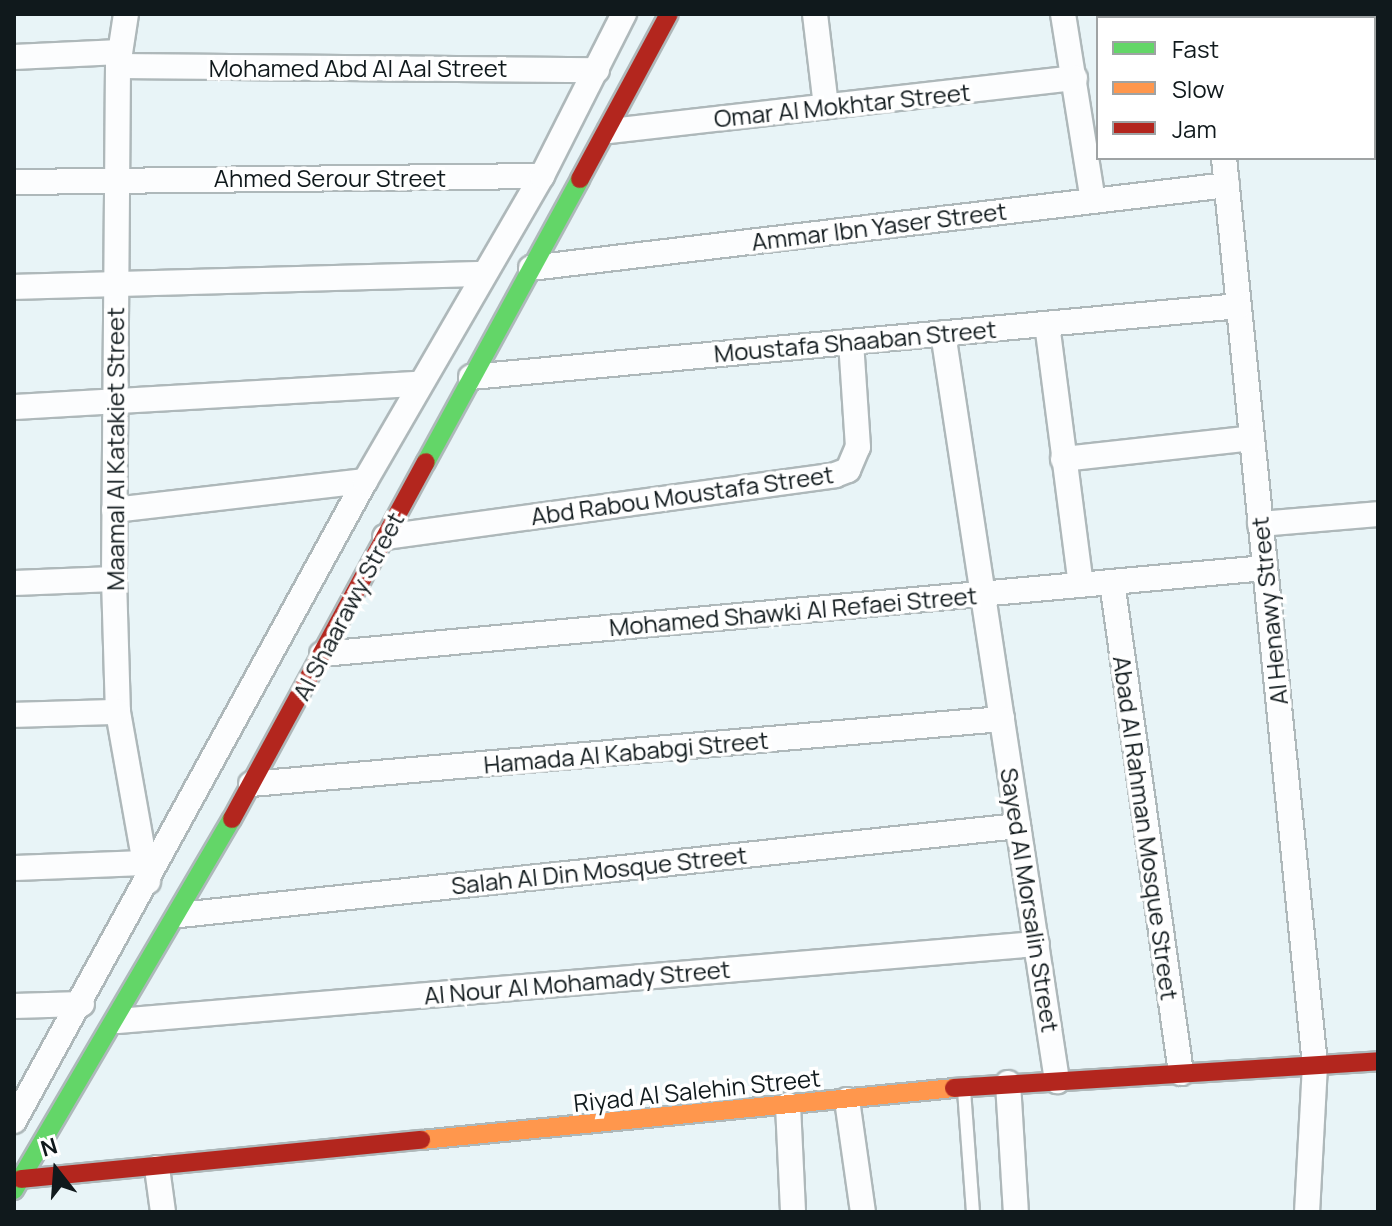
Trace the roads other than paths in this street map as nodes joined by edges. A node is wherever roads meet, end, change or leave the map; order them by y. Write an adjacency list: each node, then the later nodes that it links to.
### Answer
1 (126, 14): 7 (street, Maamal Al Katakiet Street)
2 (624, 14): 8 (street, Al Shaarawy Street)
3 (669, 14): 11 (street, Al Shaarawy Street)
4 (815, 14): 10 (street)
5 (1063, 14): 9 (street)
6 (14, 57): 7 (street, Mohamed Abd Al Aal Street)
7 (119, 59): 8 (street, Mohamed Abd Al Aal Street); 14 (street, Maamal Al Katakiet Street)
8 (597, 70): 13 (street, Al Shaarawy Street)
9 (1075, 78): 10 (street, Omar Al Mokhtar Street); 17 (street)
10 (826, 106): 11 (street, Omar Al Mokhtar Street)
11 (610, 131): 18 (street, Al Shaarawy Street)
12 (1224, 160): 16 (street, Al Henawy Street)
13 (542, 176): 14 (street, Ahmed Serour Street); 19 (street, Al Shaarawy Street)
14 (117, 179): 15 (street, Ahmed Serour Street); 20 (street, Maamal Al Katakiet Street)
15 (14, 182)
16 (1227, 185): 17 (street, Ammar Ibn Yaser Street); 22 (street, Al Henawy Street)
17 (1093, 201): 18 (street, Ammar Ibn Yaser Street)
18 (531, 268): 26 (street, Al Shaarawy Street)
19 (484, 274): 20 (street); 27 (street, Al Shaarawy Street)
20 (115, 280): 21 (street); 28 (street, Maamal Al Katakiet Street)
21 (14, 287)
22 (1239, 306): 23 (street, Moustafa Shaaban Street); 30 (street, Al Henawy Street)
23 (1047, 324): 24 (street, Moustafa Shaaban Street); 31 (street)
24 (943, 333): 25 (street, Moustafa Shaaban Street); 42 (street, Sayed Al Morsalin Street)
25 (851, 342): 26 (street, Moustafa Shaaban Street); 36 (street, Abd Rabou Moustafa Street)
26 (471, 377): 36 (street, Al Shaarawy Street)
27 (419, 384): 28 (street); 32 (street, Al Shaarawy Street)
28 (113, 400): 29 (street); 33 (street, Maamal Al Katakiet Street)
29 (14, 407)
30 (1252, 438): 31 (street); 35 (street, Al Henawy Street)
31 (1063, 459): 41 (street)
32 (365, 481): 33 (street); 50 (street, Al Shaarawy Street)
33 (114, 510): 38 (street, Maamal Al Katakiet Street)
34 (1378, 514): 35 (street)
35 (1260, 524): 37 (street, Al Henawy Street)
36 (385, 537): 43 (street, Al Shaarawy Street)
37 (1265, 568): 39 (street, Mohamed Shawki Al Refaei Street); 57 (street, Al Henawy Street)
38 (114, 579): 40 (street); 44 (street, Maamal Al Katakiet Street)
39 (1112, 582): 41 (street, Mohamed Shawki Al Refaei Street); 58 (street, Abad Al Rahman Mosque Street)
40 (14, 583)
41 (1081, 585): 42 (street, Mohamed Shawki Al Refaei Street)
42 (983, 594): 43 (street, Mohamed Shawki Al Refaei Street); 46 (street, Sayed Al Morsalin Street)
43 (322, 654): 47 (street, Al Shaarawy Street)
44 (118, 712): 45 (street); 50 (street, Maamal Al Katakiet Street)
45 (14, 715)
46 (1002, 719): 47 (street, Hamada Al Kababgi Street); 48 (street, Sayed Al Morsalin Street)
47 (251, 784): 51 (street, Al Shaarawy Street)
48 (1018, 826): 51 (street, Salah Al Din Mosque Street); 52 (street, Sayed Al Morsalin Street)
49 (14, 868): 50 (street)
50 (147, 872): 53 (street, Al Shaarawy Street)
51 (180, 915): 55 (street, Al Shaarawy Street)
52 (1037, 944): 55 (street, Al Nour Al Mohamady Street); 59 (street, Sayed Al Morsalin Street)
53 (82, 1004): 54 (street); 64 (street, Al Shaarawy Street)
54 (14, 1006)
55 (118, 1021): 66 (street, Al Shaarawy Street)
56 (1378, 1061): 57 (street, Riyad Al Salehin Street)
57 (1315, 1065): 58 (street, Riyad Al Salehin Street); 72 (street, Al Henawy Street)
58 (1181, 1073): 59 (street, Riyad Al Salehin Street)
59 (1057, 1081): 60 (street, Riyad Al Salehin Street)
60 (1008, 1083): 61 (street, Riyad Al Salehin Street); 71 (street)
61 (964, 1087): 62 (street, Riyad Al Salehin Street); 70 (lane)
62 (847, 1100): 63 (street, Riyad Al Salehin Street); 69 (street)
63 (788, 1105): 65 (street, Riyad Al Salehin Street); 68 (street)
64 (14, 1121)
65 (157, 1168): 66 (street, Riyad Al Salehin Street); 67 (street)
66 (17, 1185)
67 (163, 1212)
68 (793, 1212)
69 (863, 1212)
70 (973, 1212)
71 (1016, 1212)
72 (1307, 1212)

